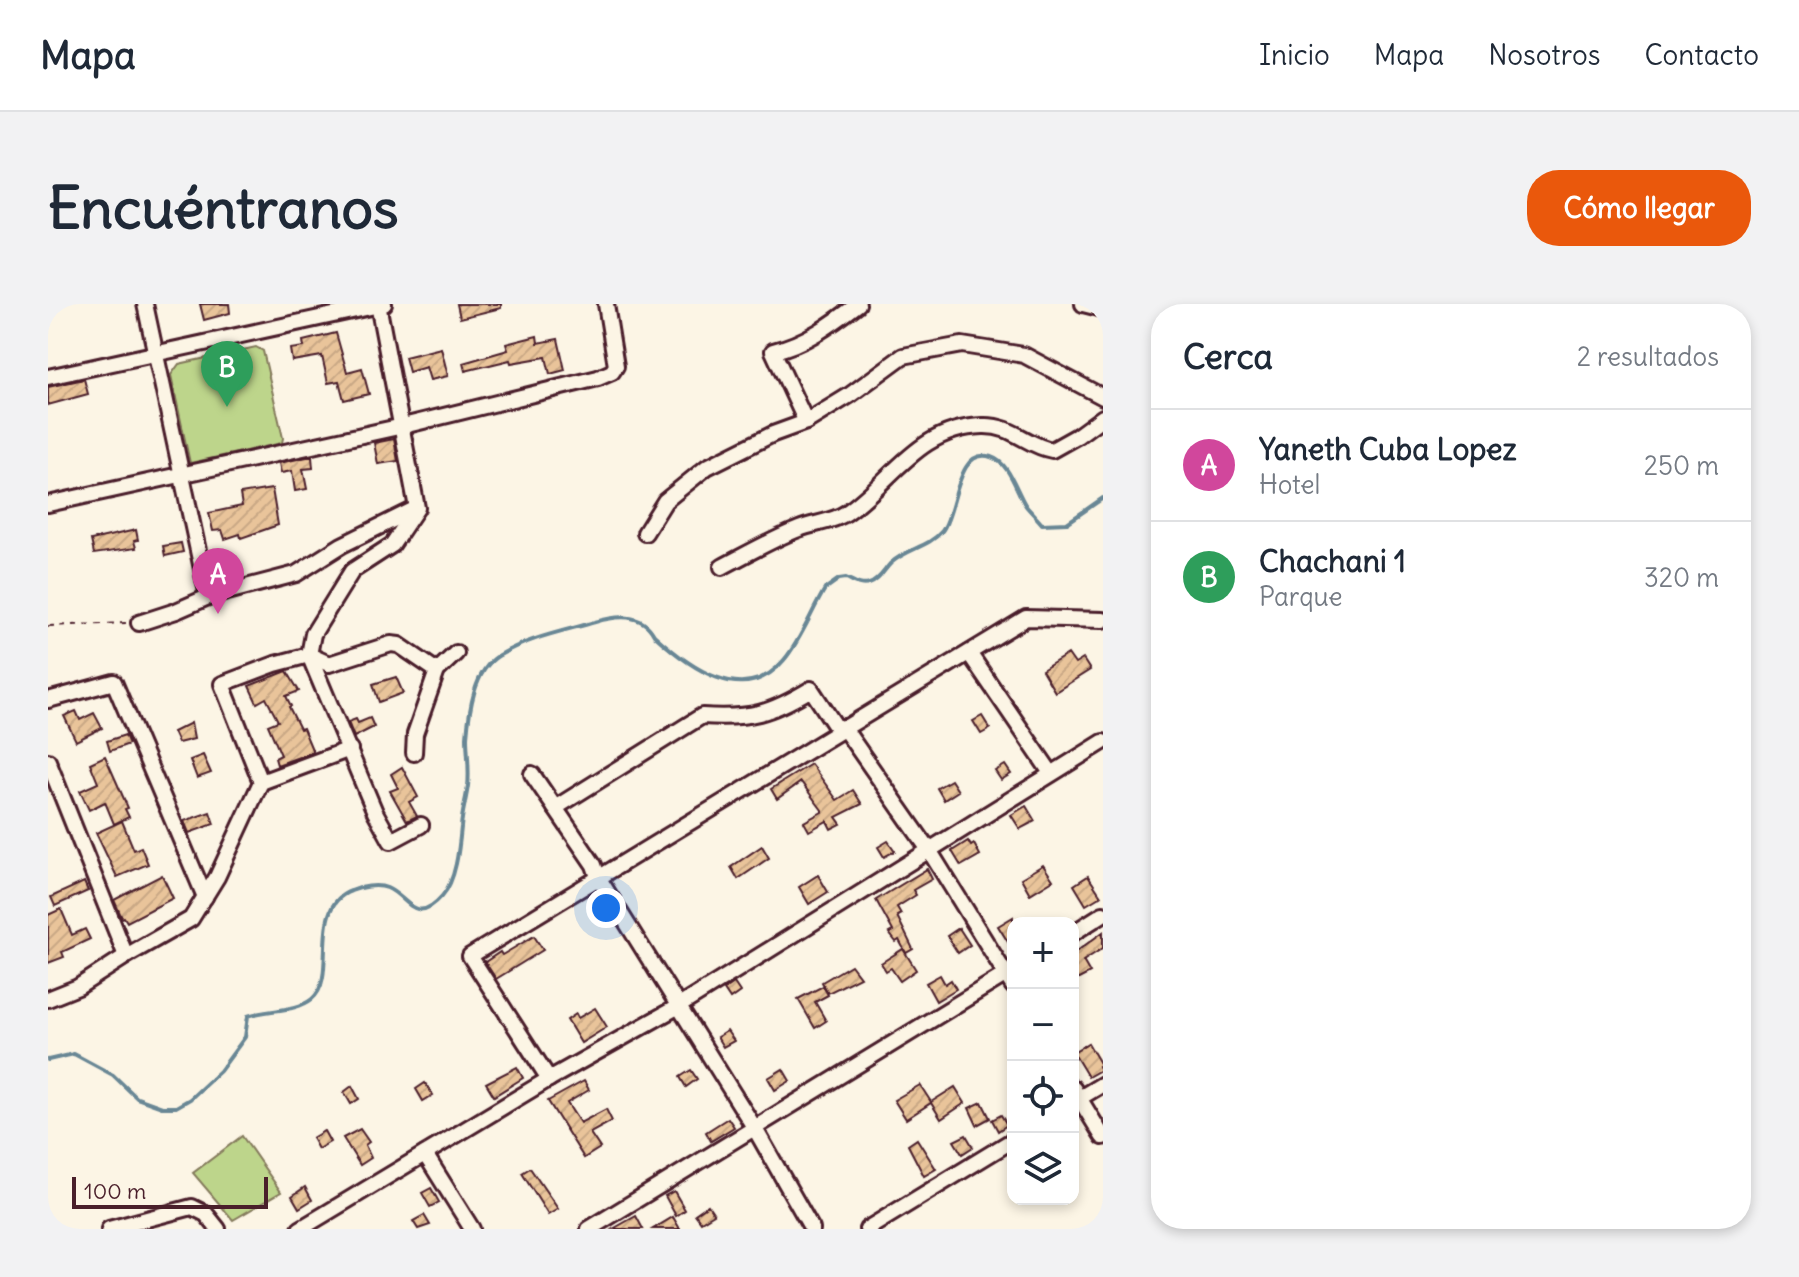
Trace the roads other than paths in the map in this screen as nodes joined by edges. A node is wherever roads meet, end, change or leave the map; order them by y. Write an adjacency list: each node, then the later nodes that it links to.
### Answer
1 (145, 304): 7 (street)
2 (380, 304): 7 (street); 12 (street)
3 (606, 304): 12 (street)
4 (858, 304): 11 (street)
5 (1083, 304): 6 (street)
6 (1103, 309)
7 (157, 353): 8 (street); 13 (street)
8 (48, 377)
9 (1103, 397): 11 (street)
10 (1103, 417): 17 (street)
11 (806, 422): 16 (street)
12 (403, 426): 13 (street); 15 (street)
13 (182, 476): 14 (street); 18 (street)
14 (48, 504)
15 (417, 508): 18 (street); 23 (street)
16 (645, 533)
17 (722, 567)
18 (208, 597): 20 (street)
19 (1103, 620): 22 (street)
20 (139, 623)
21 (456, 653): 24 (street)
22 (969, 653): 26 (street); 31 (street)
23 (309, 655): 24 (street); 28 (street); 33 (street)
24 (437, 671): 29 (street)
25 (48, 700): 38 (street)
26 (841, 728): 34 (street); 36 (street); 37 (street)
27 (1103, 742): 31 (street)
28 (350, 749): 33 (street); 35 (street)
29 (414, 753)
30 (48, 761): 41 (street)
31 (1051, 773): 36 (street)
32 (532, 774): 34 (street)
33 (261, 782): 38 (street)
34 (555, 808): 37 (street)
35 (421, 825)
36 (929, 850): 42 (street); 45 (street)
37 (598, 877): 45 (street); 46 (street)
38 (205, 897): 41 (street)
39 (1103, 914): 40 (street)
40 (1079, 929)
41 (126, 956): 44 (street)
42 (1007, 971)
43 (1007, 979): 50 (street)
44 (48, 999)
45 (679, 1006): 46 (street); 50 (street)
46 (549, 1079): 53 (street)
47 (1103, 1084): 48 (street)
48 (1079, 1094)
49 (1079, 1102): 51 (street)
50 (754, 1127): 58 (street); 59 (street)
51 (1103, 1137)
52 (1007, 1144): 60 (street)
53 (425, 1154): 56 (street); 57 (street)
54 (109, 1229): 55 (street)
55 (218, 1229)
56 (300, 1229)
57 (472, 1229)
58 (589, 1229)
59 (812, 1229)
60 (867, 1229)

